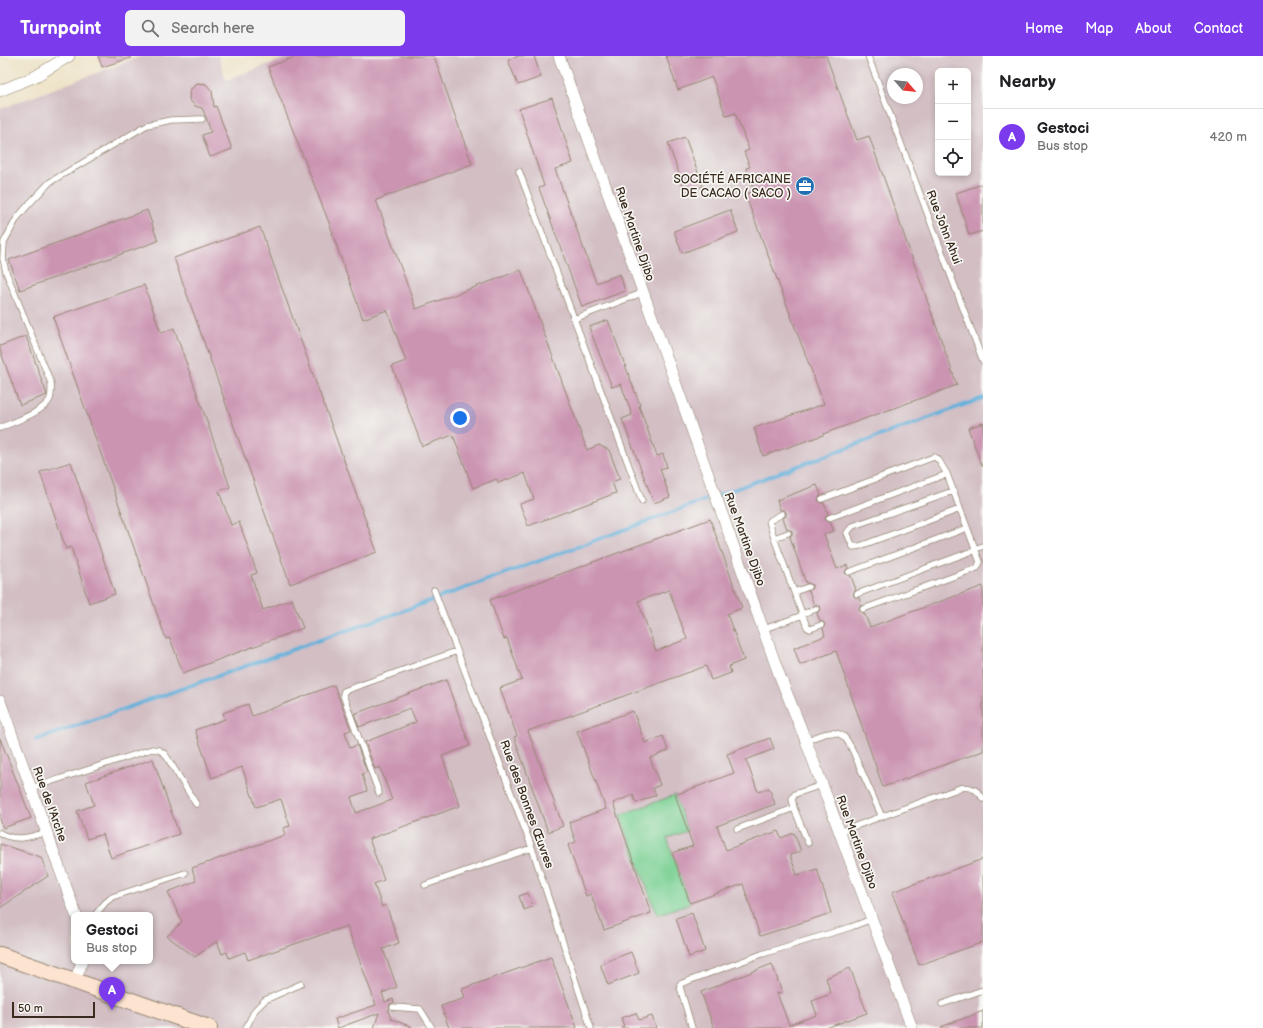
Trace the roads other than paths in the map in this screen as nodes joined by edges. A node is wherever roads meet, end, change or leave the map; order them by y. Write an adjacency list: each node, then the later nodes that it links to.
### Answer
1 (69, 56): 4 (street)
2 (559, 56): 7 (street, Rue Martine Djibo)
3 (868, 56): 9 (lane, Rue John Ahui)
4 (0, 91)
5 (202, 119): 10 (lane)
6 (519, 171): 8 (lane)
7 (642, 292): 8 (lane); 32 (street, Rue Martine Djibo)
8 (574, 319): 14 (lane)
9 (983, 361)
10 (0, 428)
11 (947, 474): 12 (lane); 13 (lane); 17 (lane)
12 (953, 490): 15 (lane); 15 (lane)
13 (822, 499)
14 (642, 501)
15 (960, 509): 18 (lane)
16 (782, 514): 20 (lane)
17 (829, 518)
18 (967, 528): 22 (lane); 23 (lane)
19 (788, 533): 20 (lane)
20 (774, 538): 26 (lane)
21 (983, 546): 22 (lane)
22 (975, 550): 27 (lane); 29 (lane)
23 (849, 572)
24 (808, 587): 26 (lane)
25 (434, 590): 33 (lane, Rue des Bonnes Œuvres)
26 (794, 592): 30 (lane)
27 (857, 594)
28 (816, 609): 30 (lane)
29 (863, 609)
30 (803, 615): 31 (lane); 32 (lane)
31 (821, 625)
32 (764, 629): 35 (street, Rue Martine Djibo)
33 (457, 651): 38 (lane); 48 (lane, Rue des Bonnes Œuvres)
34 (0, 702): 37 (street, Rue de l'Arche)
35 (806, 741): 36 (street, Rue Martine Djibo); 42 (lane)
36 (822, 785): 41 (lane); 45 (street, Rue Martine Djibo)
37 (31, 788): 40 (lane); 44 (street, Rue de l'Arche)
38 (379, 793)
39 (983, 799): 42 (lane)
40 (196, 804)
41 (794, 808): 43 (lane); 47 (lane)
42 (882, 817): 45 (lane)
43 (737, 829)
44 (47, 832): 46 (lane); 51 (street, Rue de l'Arche)
45 (840, 832): 53 (street, Rue Martine Djibo)
46 (0, 833)
47 (808, 843)
48 (532, 848): 50 (lane); 64 (lane, Rue des Bonnes Œuvres)
49 (185, 874): 52 (lane)
50 (425, 886)
51 (75, 912)
52 (98, 912)
53 (872, 920): 65 (lane); 66 (street, Rue Martine Djibo)
54 (0, 955): 56 (main road)
55 (81, 964): 56 (street)
56 (75, 982): 61 (main road)
57 (302, 984): 62 (lane)
58 (983, 990): 59 (lane)
59 (942, 1004)
60 (393, 1007): 63 (lane)
61 (209, 1028)
62 (246, 1028)
63 (432, 1028)
64 (591, 1028)
65 (692, 1028)
66 (912, 1028)

